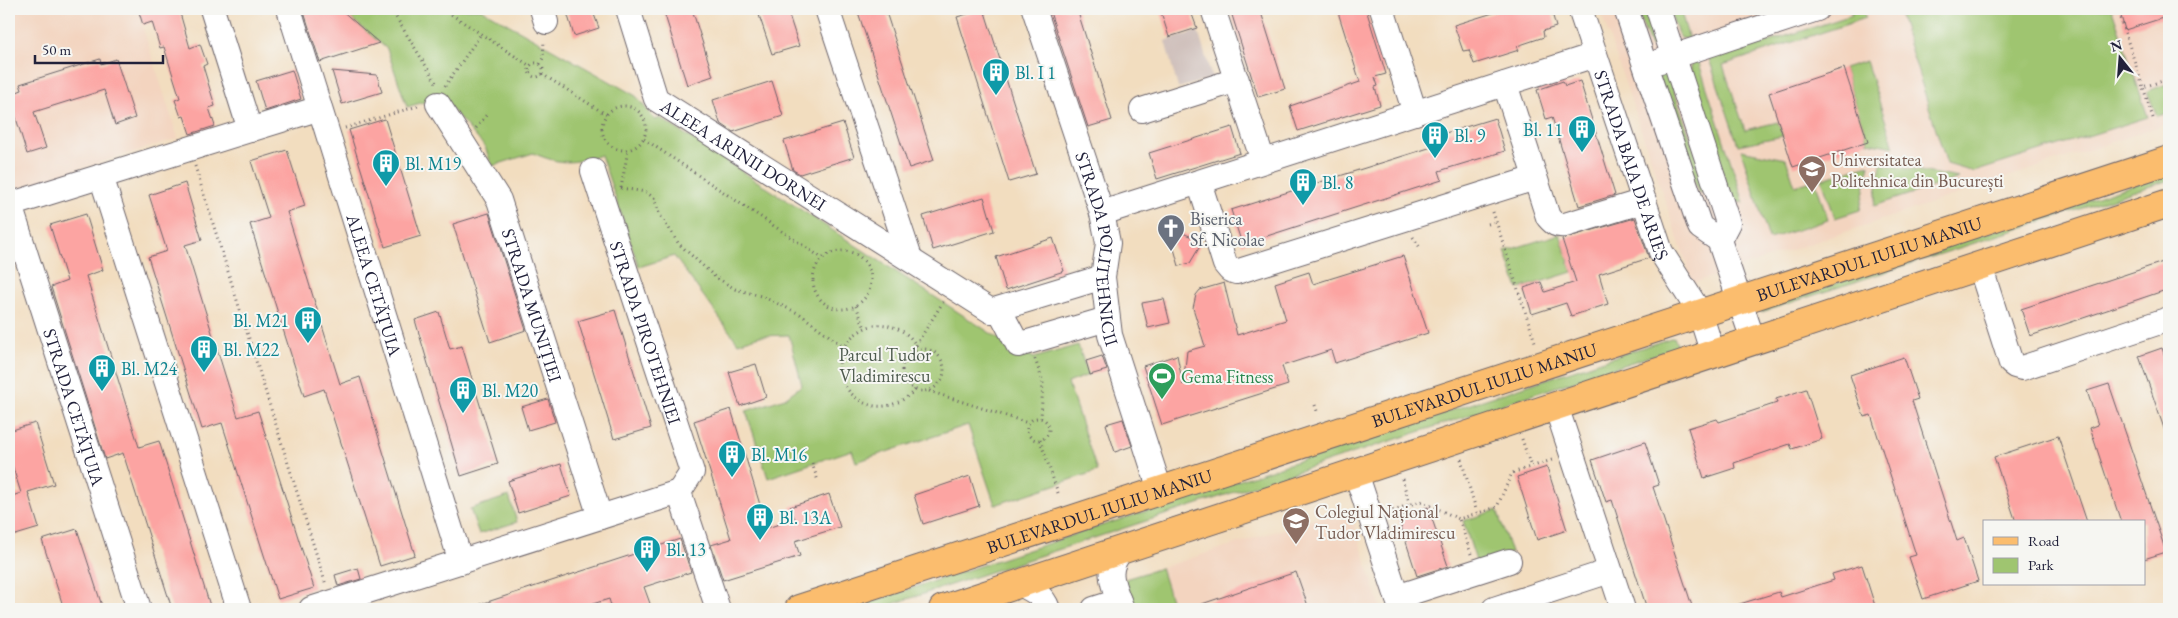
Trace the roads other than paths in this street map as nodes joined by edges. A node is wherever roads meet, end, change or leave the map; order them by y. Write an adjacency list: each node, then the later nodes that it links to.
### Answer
1 (212, 9): 21 (street)
2 (289, 9): 18 (street, ALEEA CETĂȚUIA)
3 (628, 9): 33 (street, ALEEA ARINII DORNEI)
4 (827, 9): 33 (street)
5 (1034, 9): 31 (street, STRADA POLITEHNICII)
6 (1213, 9): 15 (street)
7 (1382, 9): 20 (street)
8 (1580, 9): 12 (street, STRADA BAIA DE ARIEȘ)
9 (1626, 9): 14 (street)
10 (1658, 9): 13 (street)
11 (1817, 9): 13 (street)
12 (1596, 55): 16 (street); 28 (street, STRADA BAIA DE ARIEȘ)
13 (1673, 56): 14 (street); 32 (street)
14 (1645, 66): 32 (street)
15 (1237, 80): 19 (street); 23 (street)
16 (1505, 84): 20 (street); 26 (street)
17 (428, 105): 47 (street, STRADA MUNIȚIEI)
18 (320, 108): 21 (street, STRADA CETĂȚUIA); 50 (street, ALEEA CETĂȚUIA)
19 (1142, 110)
20 (1415, 113): 23 (street)
21 (250, 130): 25 (street, STRADA CETĂȚUIA)
22 (2169, 160): 36 (main road, BULEVARDUL IULIU MANIU)
23 (1263, 161): 27 (street)
24 (592, 171): 46 (street, STRADA PIROTEHNIEI)
25 (101, 176): 30 (street, STRADA CETĂȚUIA); 56 (street)
26 (1535, 178): 27 (street); 28 (street)
27 (1199, 182): 31 (street)
28 (1644, 200): 38 (street, STRADA BAIA DE ARIEȘ)
29 (2169, 204): 34 (main road)
30 (9, 205): 55 (street, STRADA CETĂȚUIA)
31 (1102, 213): 35 (street, STRADA POLITEHNICII)
32 (1719, 240): 36 (street)
33 (910, 258): 37 (street, ALEEA ARINII DORNEI)
34 (1980, 266): 40 (street); 41 (main road)
35 (1104, 277): 37 (street); 39 (street, STRADA POLITEHNICII)
36 (1740, 300): 38 (main road, BULEVARDUL IULIU MANIU); 41 (street)
37 (999, 309): 39 (street)
38 (1700, 313): 42 (street, STRADA BAIA DE ARIEȘ); 45 (main road, BULEVARDUL IULIU MANIU)
39 (1107, 319): 45 (street, STRADA POLITEHNICII)
40 (2169, 319)
41 (1753, 340): 42 (main road)
42 (1713, 354): 43 (main road)
43 (1556, 406): 44 (main road); 51 (street)
44 (1356, 472): 48 (main road); 53 (street)
45 (1160, 490): 59 (main road, BULEVARDUL IULIU MANIU)
46 (679, 492): 47 (street); 58 (street)
47 (600, 517): 50 (street)
48 (1122, 550): 52 (main road); 54 (street)
49 (1509, 561): 53 (street)
50 (461, 562): 57 (street)
51 (1610, 571): 63 (street); 64 (street)
52 (1020, 584): 60 (main road); 61 (street)
53 (1399, 603)
54 (1121, 605): 62 (street)
55 (139, 609)
56 (239, 609)
57 (311, 609)
58 (718, 609)
59 (798, 609)
60 (943, 609)
61 (1048, 609)
62 (1094, 609)
63 (1494, 609)
64 (1623, 609)

